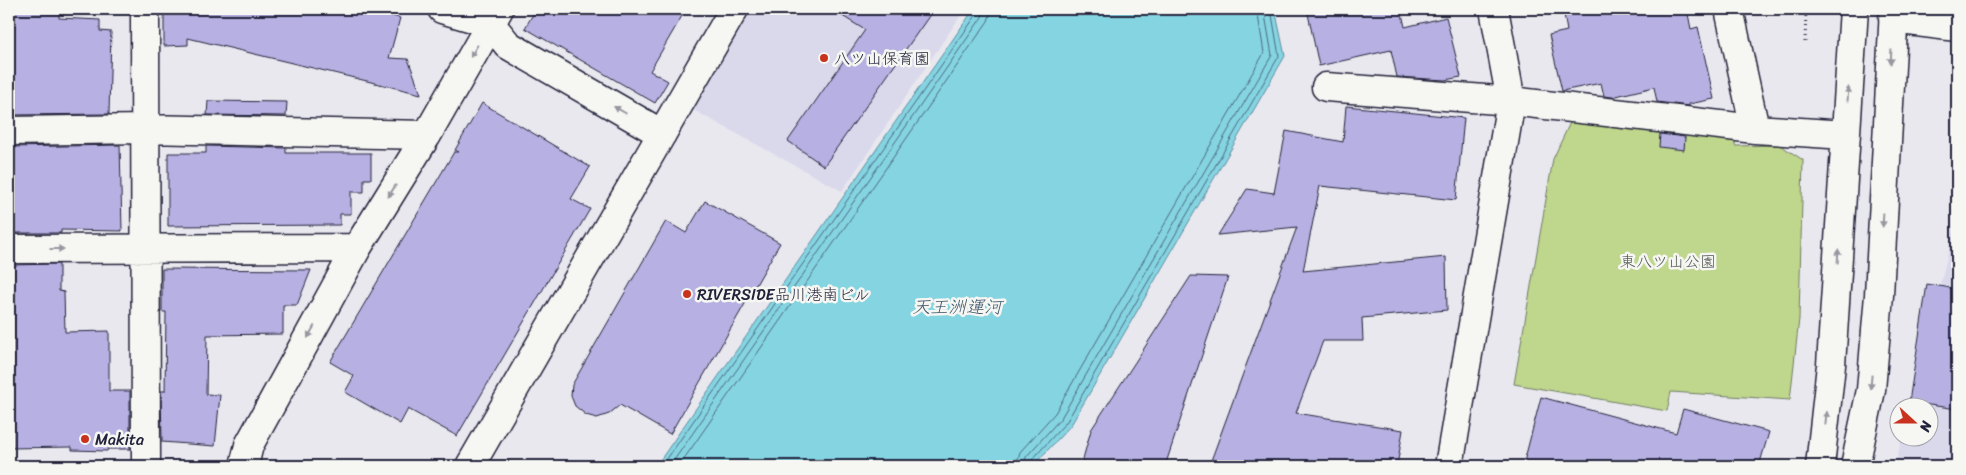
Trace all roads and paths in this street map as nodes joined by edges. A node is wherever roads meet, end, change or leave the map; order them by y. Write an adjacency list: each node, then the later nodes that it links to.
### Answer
1 (145, 9): 14 (street)
2 (442, 9): 9 (street)
3 (734, 9): 18 (street)
4 (1494, 9): 13 (street)
5 (1729, 9): 15 (street)
6 (1806, 9): 11 (path)
7 (1854, 9): 19 (street, one-way to 7)
8 (1894, 14): 10 (street); 28 (street, one-way to 28)
9 (495, 16): 17 (street, one-way to 17); 18 (street, one-way to 9)
10 (1957, 27)
11 (1805, 42)
12 (1326, 87): 13 (street)
13 (1511, 101): 15 (street); 26 (street)
14 (145, 129): 16 (street); 17 (street); 22 (street)
15 (1755, 129): 19 (street)
16 (9, 131)
17 (427, 134): 20 (street, one-way to 20)
18 (662, 134): 25 (street)
19 (1845, 135): 27 (street, one-way to 19)
20 (357, 248): 22 (street); 24 (street, one-way to 24)
21 (9, 249): 22 (street, one-way to 22)
22 (145, 249): 23 (street)
23 (146, 466)
24 (244, 466)
25 (470, 466)
26 (1449, 466)
27 (1820, 466)
28 (1855, 466)

